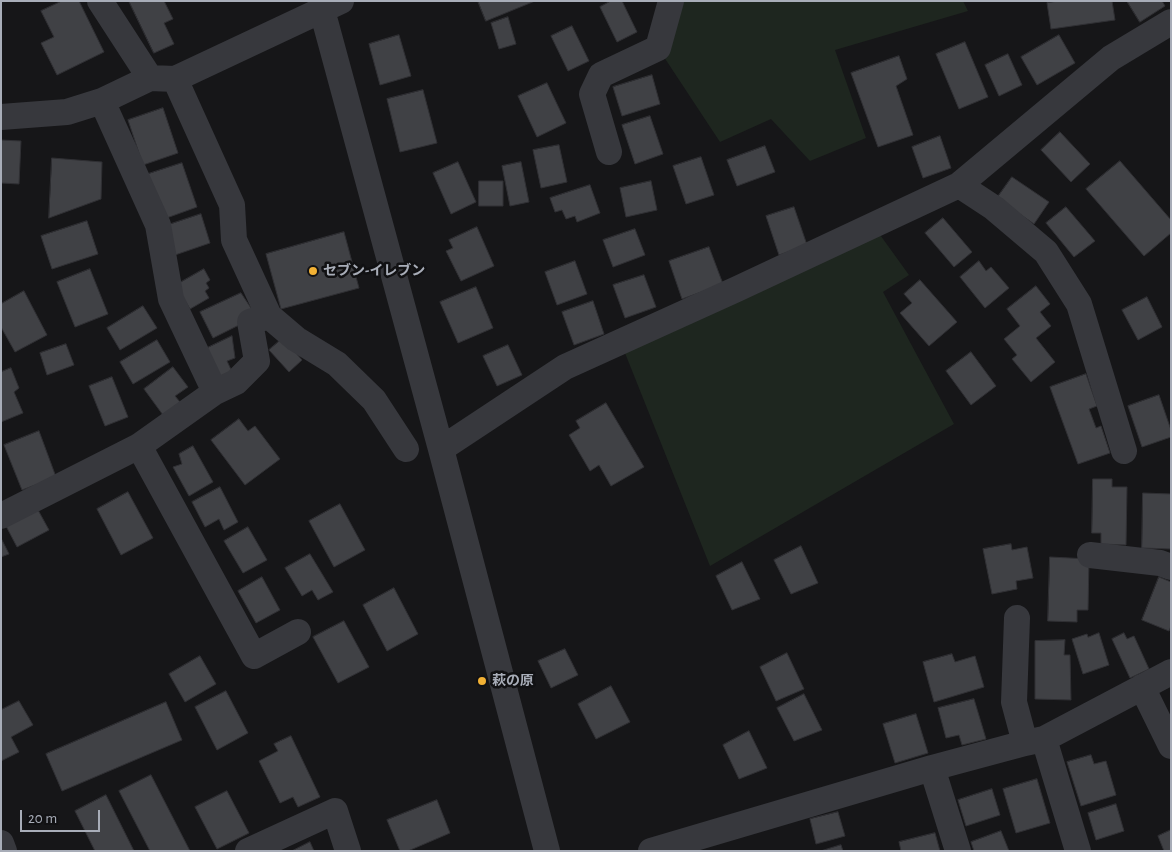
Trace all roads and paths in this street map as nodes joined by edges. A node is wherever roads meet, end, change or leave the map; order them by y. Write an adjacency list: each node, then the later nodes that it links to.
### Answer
1 (100, 1): 5 (street)
2 (671, 1): 8 (street)
3 (332, 6): 5 (street); 14 (street)
4 (1171, 22): 9 (street)
5 (162, 79): 6 (street); 10 (street)
6 (102, 101): 7 (street); 11 (street)
7 (1, 117)
8 (609, 152)
9 (959, 185): 14 (street); 15 (street)
10 (269, 316): 11 (street); 13 (street)
11 (215, 392): 12 (street)
12 (140, 446): 16 (street); 20 (street)
13 (406, 449)
14 (441, 449): 30 (street)
15 (1124, 451)
16 (1, 516)
17 (1090, 556): 18 (street)
18 (1171, 567)
19 (1017, 618): 23 (street)
20 (298, 632)
21 (1171, 672): 22 (street)
22 (1142, 687): 23 (street); 24 (street)
23 (1034, 741): 25 (street); 33 (street)
24 (1171, 746)
25 (932, 768): 31 (street); 32 (street)
26 (1, 842): 27 (street)
27 (4, 851)
28 (248, 851): 29 (street)
29 (348, 851)
30 (547, 851)
31 (651, 851)
32 (958, 851)
33 (1078, 851)

